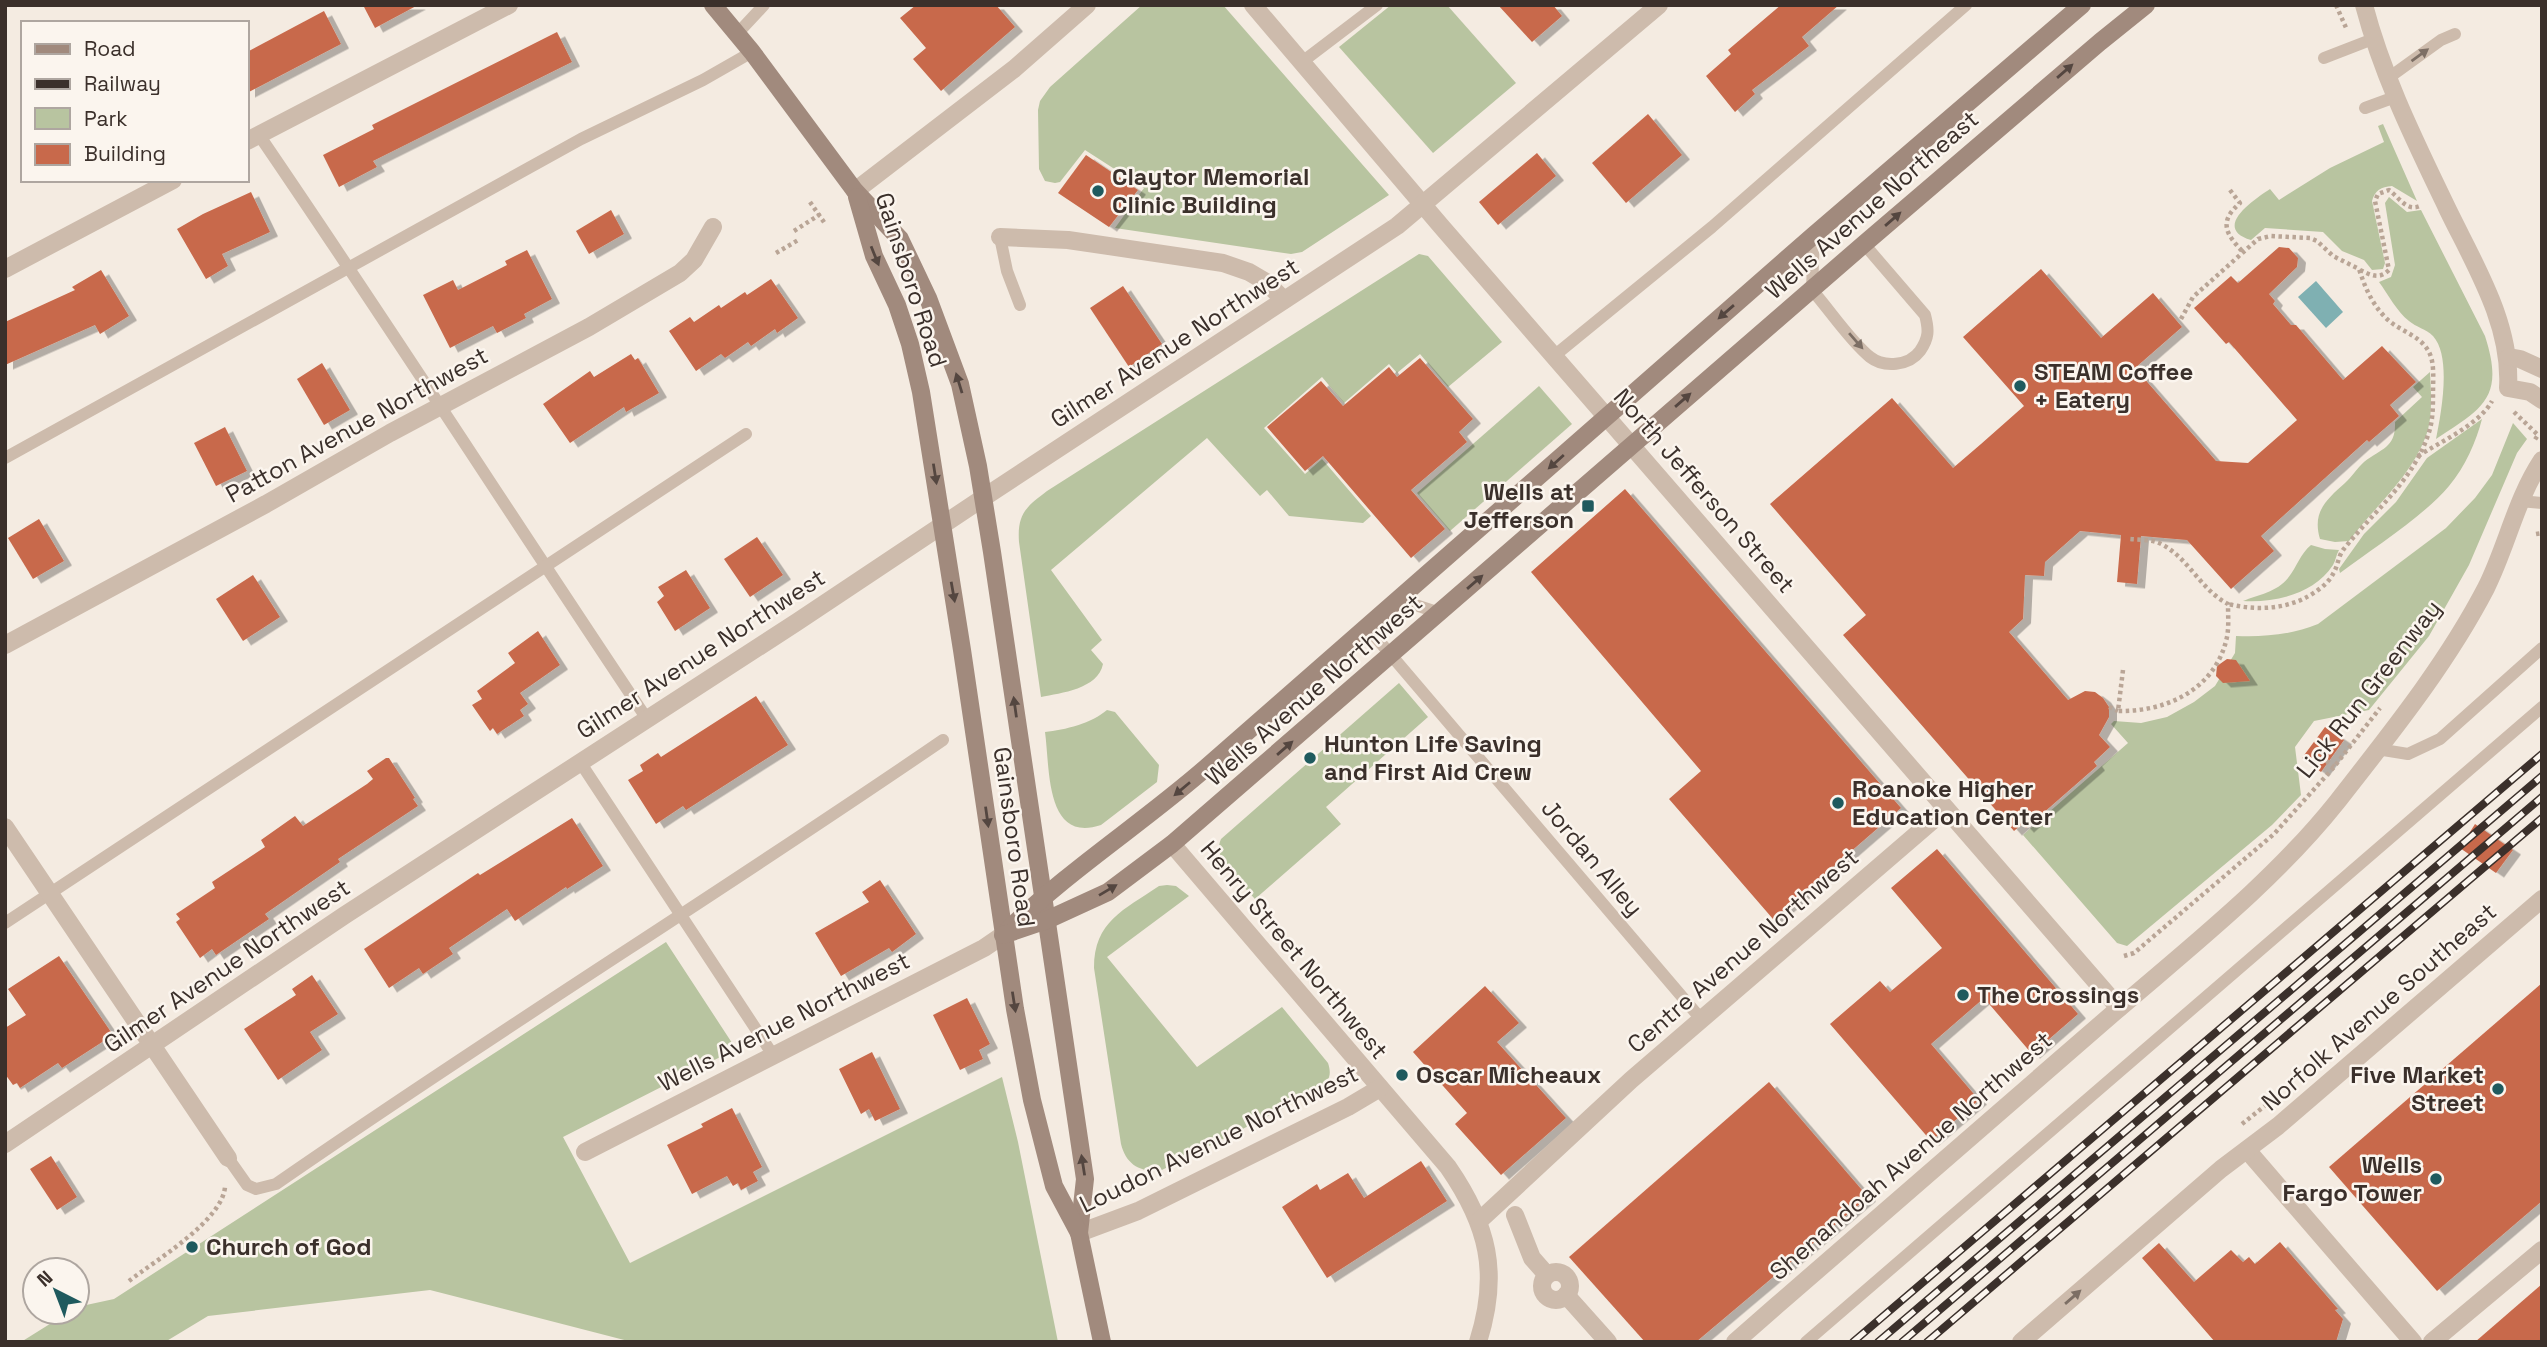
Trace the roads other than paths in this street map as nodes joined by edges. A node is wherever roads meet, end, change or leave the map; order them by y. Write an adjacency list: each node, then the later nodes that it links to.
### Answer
1 (509, 5): 21 (street)
2 (713, 5): 12 (main road)
3 (764, 5): 12 (lane)
4 (1087, 5): 23 (street)
5 (1253, 5): 17 (street, North Jefferson Street)
6 (1377, 5): 17 (lane)
7 (1659, 5): 24 (street, Gilmer Avenue Northwest)
8 (1966, 5): 34 (lane)
9 (2082, 5): 26 (main road, Wells Avenue Northeast)
10 (2146, 5): 28 (main road, Wells Avenue Northeast, one-way to 10)
11 (2366, 6): 14 (street)
12 (737, 34): 15 (main road)
13 (2455, 34): 18 (lane, one-way to 13)
14 (2373, 39): 16 (lane); 18 (street)
15 (752, 52): 23 (main road); 29 (lane)
16 (2324, 58)
17 (1302, 62): 24 (street, North Jefferson Street)
18 (2387, 79): 19 (street)
19 (2395, 97): 20 (lane); 35 (street)
20 (2365, 108)
21 (253, 138): 29 (lane)
22 (169, 182): 30 (street)
23 (855, 191): 44 (main road, Gainsboro Road, one-way to 23); 47 (main road, Gainsboro Road, one-way to 47)
24 (1423, 204): 32 (street, Gilmer Avenue Northwest); 34 (street, North Jefferson Street)
25 (713, 227): 38 (street, Patton Avenue Northwest)
26 (1814, 235): 31 (lane); 39 (main road, Wells Avenue Northeast, one-way to 39)
27 (1000, 237): 32 (street); 33 (lane)
28 (1864, 244): 31 (main road, Wells Avenue Northeast); 31 (lane, one-way to 28)
29 (349, 266): 38 (lane); 42 (lane)
30 (5, 269)
31 (1812, 290): 41 (main road, Wells Avenue Northeast, one-way to 31)
32 (1284, 300): 44 (street, Gilmer Avenue Northwest)
33 (1020, 305)
34 (1554, 356): 39 (street, North Jefferson Street)
35 (2509, 357): 36 (street); 37 (street)
36 (2542, 369)
37 (2542, 400)
38 (441, 406): 48 (lane); 52 (street, Patton Avenue Northwest)
39 (1607, 416): 41 (street, North Jefferson Street); 49 (main road, Wells Avenue Northwest, one-way to 49)
40 (746, 434): 48 (lane)
41 (1632, 444): 50 (main road, Wells Avenue Northwest, one-way to 41); 60 (street, North Jefferson Street)
42 (5, 458)
43 (2542, 460): 45 (street, Shenandoah Avenue Northwest)
44 (983, 498): 47 (street, Gilmer Avenue Northwest); 64 (main road, Gainsboro Road, one-way to 44)
45 (2520, 501): 46 (lane); 58 (street, Shenandoah Avenue Northwest)
46 (2542, 503)
47 (942, 525): 56 (street, Gilmer Avenue Northwest); 69 (main road, Gainsboro Road, one-way to 69)
48 (545, 567): 56 (lane); 63 (lane)
49 (1400, 600): 50 (lane); 51 (main road, Wells Avenue Northwest)
50 (1440, 613): 54 (main road, Wells Avenue Northwest)
51 (1368, 628): 54 (lane, Jordan Alley); 64 (main road, Wells Avenue Northwest, one-way to 64)
52 (5, 645)
53 (2542, 648): 58 (lane)
54 (1391, 655): 62 (main road, Wells Avenue Northwest, one-way to 54); 71 (lane, Jordan Alley)
55 (2542, 707): 87 (lane)
56 (648, 719): 59 (street, Gilmer Avenue Northwest)
57 (943, 740): 66 (lane)
58 (2377, 748): 70 (street, Shenandoah Avenue Northwest)
59 (580, 762): 66 (lane); 72 (street, Gilmer Avenue Northwest)
60 (1946, 809): 70 (street, North Jefferson Street); 71 (street, Centre Avenue Northwest)
61 (5, 827): 63 (street)
62 (1172, 844): 67 (main road, Wells Avenue Northwest, one-way to 62); 74 (street, Henry Street Northwest)
63 (50, 893): 68 (lane); 72 (street)
64 (1044, 895): 67 (main road, Gainsboro Road); 69 (main road, Wells Avenue Northwest)
65 (2542, 899): 76 (street, Norfolk Avenue Southeast)
66 (680, 915): 73 (lane); 78 (lane)
67 (1047, 920): 69 (main road, Wells Avenue Northwest); 81 (main road, Gainsboro Road, one-way to 67)
68 (5, 923)
69 (1003, 935): 73 (street, Wells Avenue Northwest); 81 (main road, Gainsboro Road, one-way to 81)
70 (2119, 1008): 86 (street, Shenandoah Avenue Northwest)
71 (1701, 1019): 80 (street, Centre Avenue Northwest)
72 (153, 1046): 75 (street, Gilmer Avenue Northwest); 78 (street)
73 (773, 1055): 77 (street, Wells Avenue Northwest)
74 (1380, 1088): 80 (street, Henry Street Northwest); 81 (street, Loudon Avenue Northwest)
75 (5, 1144)
76 (2247, 1150): 88 (street, Norfolk Avenue Southeast, one-way to 76); 89 (street)
77 (586, 1152)
78 (228, 1158)
79 (1515, 1215): 85 (street)
80 (1479, 1222): 84 (street)
81 (1079, 1233): 83 (main road, Gainsboro Road)
82 (2542, 1250): 90 (street)
83 (1102, 1342)
84 (1478, 1342)
85 (1608, 1342)
86 (1735, 1342)
87 (1806, 1342)
88 (2021, 1342)
89 (2413, 1342)
90 (2432, 1342)

